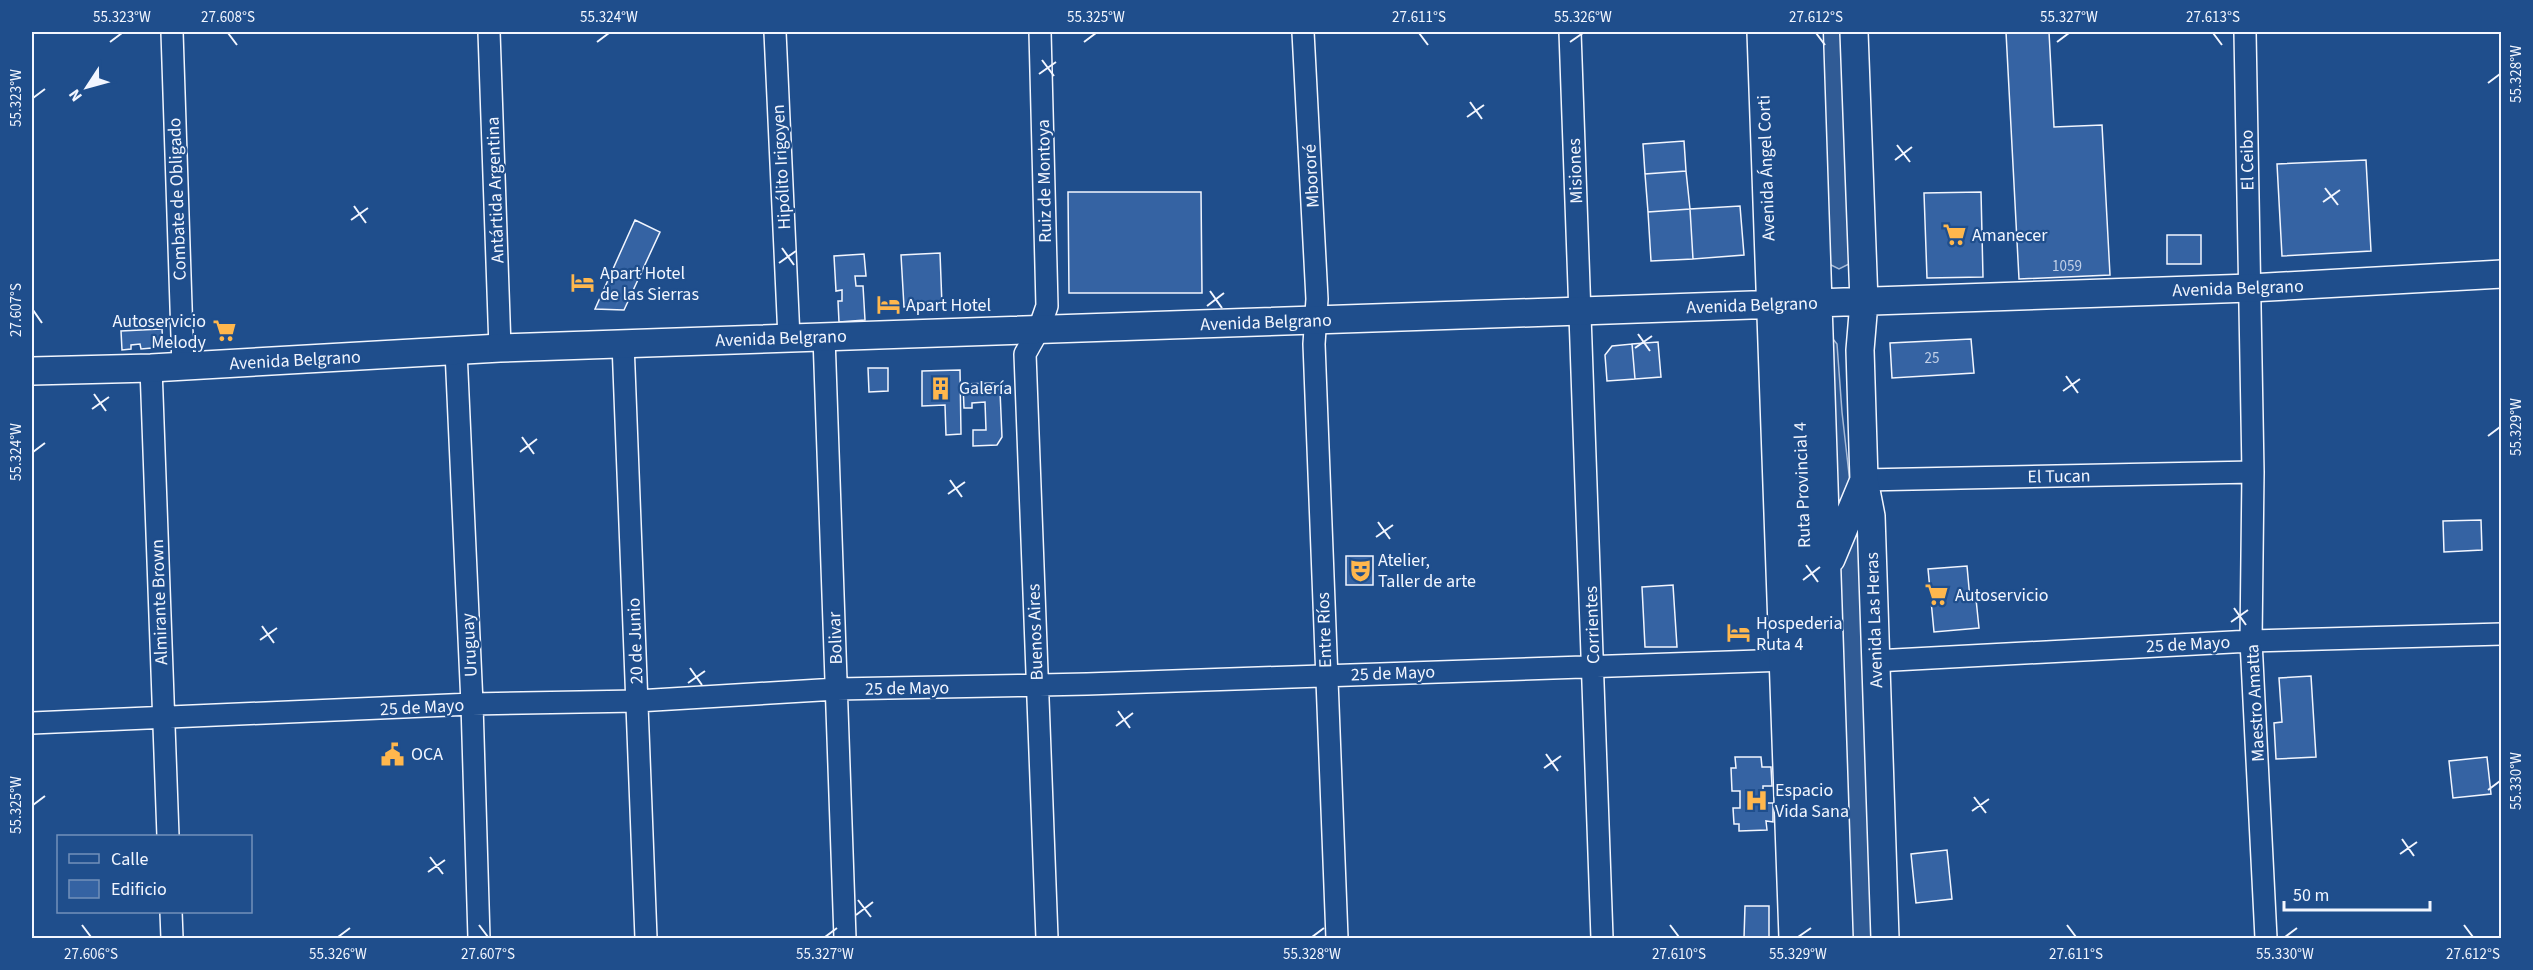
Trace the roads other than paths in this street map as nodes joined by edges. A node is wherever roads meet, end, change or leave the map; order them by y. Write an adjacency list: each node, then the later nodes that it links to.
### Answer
1 (172, 32): 23 (street, Combate de Obligado)
2 (489, 32): 21 (street, Antártida Argentina)
3 (775, 32): 19 (street, Hipólito Irigoyen)
4 (1040, 32): 17 (street, Ruiz de Montoya)
5 (1304, 32): 16 (street, Mbororé)
6 (1570, 32): 15 (street, Misiones)
7 (1767, 32): 14 (main road, Avenida Ángel Corti)
8 (1809, 32): 14 (main road, Ruta Provincial 4)
9 (1854, 32): 13 (main road)
10 (2245, 32): 12 (street, El Ceibo)
11 (2502, 274): 12 (main road, Avenida Belgrano)
12 (2250, 288): 13 (main road, Avenida Belgrano); 26 (street, Maestro Amatta)
13 (1864, 302): 14 (main road, Avenida Belgrano); 27 (main road, Avenida Las Heras)
14 (1795, 304): 15 (main road, Avenida Belgrano); 28 (main road, Ruta Provincial 4); 31 (main road); 51 (main road, Ruta Provincial 4)
15 (1581, 310): 16 (main road, Avenida Belgrano); 33 (street, Corrientes)
16 (1317, 321): 17 (main road, Avenida Belgrano); 34 (street, Entre Ríos)
17 (1039, 329): 18 (main road, Avenida Belgrano); 35 (street, Buenos Aires)
18 (824, 337): 19 (main road, Avenida Belgrano); 36 (street, Bolivar)
19 (789, 338): 20 (main road, Avenida Belgrano)
20 (623, 343): 21 (main road, Avenida Belgrano); 37 (street, 20 de Junio)
21 (500, 348): 22 (main road, Avenida Belgrano)
22 (456, 351): 23 (main road, Avenida Belgrano); 38 (street, Uruguay)
23 (183, 367): 24 (main road, Avenida Belgrano)
24 (151, 368): 25 (main road, Avenida Belgrano); 39 (street, Almirante Brown)
25 (32, 371)
26 (2253, 472): 27 (street, El Tucan); 30 (street, Maestro Amatta)
27 (1864, 480): 28 (main road); 32 (main road, Avenida Las Heras)
28 (1827, 569): 52 (main road, Ruta Provincial 4)
29 (2502, 634): 30 (street, 25 de Mayo)
30 (2252, 641): 32 (street, 25 de Mayo); 54 (street, Maestro Amatta)
31 (1784, 660): 33 (street, 25 de Mayo); 50 (main road)
32 (1875, 661): 53 (main road, Avenida Las Heras)
33 (1594, 667): 34 (street, 25 de Mayo); 49 (street, Corrientes)
34 (1325, 675): 35 (street, 25 de Mayo); 48 (street, Entre Ríos)
35 (1037, 684): 36 (street, 25 de Mayo); 47 (street, Buenos Aires)
36 (837, 689): 37 (street, 25 de Mayo); 46 (street, Bolivar)
37 (637, 701): 38 (street, 25 de Mayo); 45 (street, 20 de Junio)
38 (472, 704): 39 (street, 25 de Mayo); 44 (street, Uruguay)
39 (163, 718): 40 (street, 25 de Mayo); 41 (street, Almirante Brown)
40 (32, 723)
41 (168, 835)
42 (171, 913): 43 (street)
43 (172, 939)
44 (479, 939)
45 (646, 939)
46 (845, 939)
47 (1047, 939)
48 (1337, 939)
49 (1602, 939)
50 (1793, 939)
51 (1818, 939)
52 (1839, 939)
53 (1885, 939)
54 (2266, 939)

